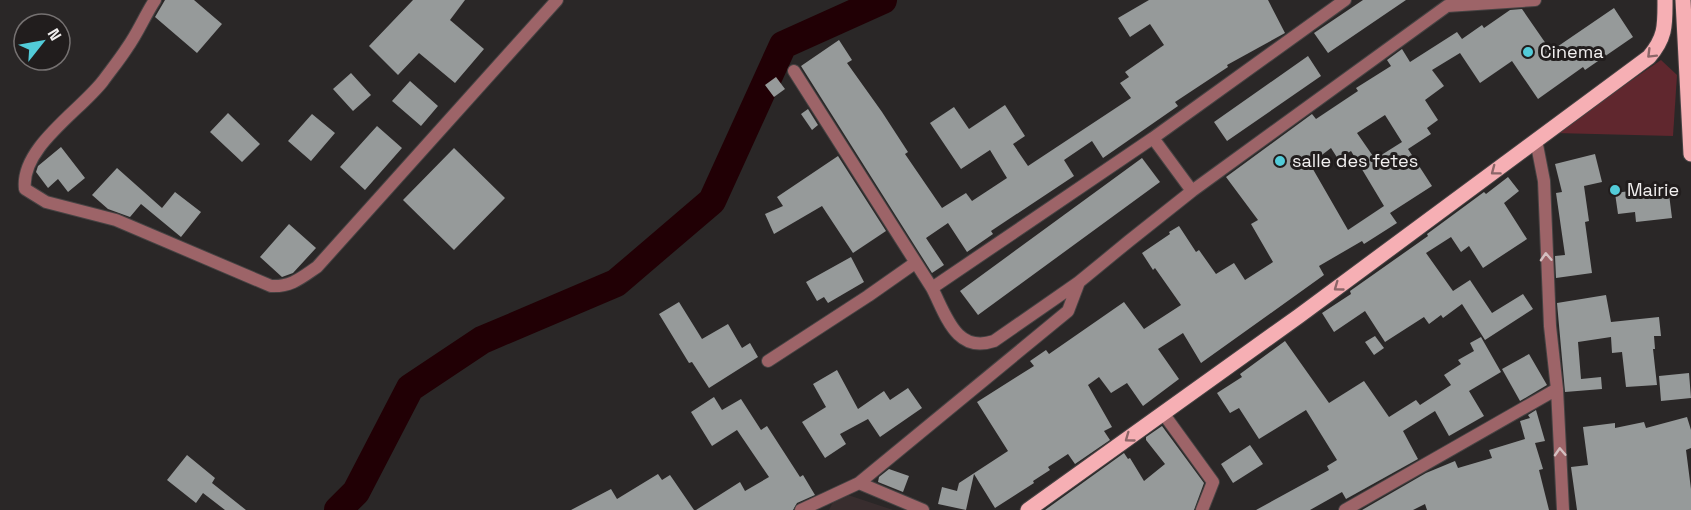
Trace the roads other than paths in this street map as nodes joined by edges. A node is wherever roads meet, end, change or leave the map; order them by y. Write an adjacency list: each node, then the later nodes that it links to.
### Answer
1 (155, 0): 2 (street)
2 (558, 0)
3 (1345, 0): 10 (street)
4 (1536, 0): 7 (street)
5 (1665, 0): 11 (main road, one-way to 11)
6 (1683, 0): 9 (main road)
7 (1445, 3): 13 (street)
8 (794, 71): 14 (street)
9 (1689, 107): 12 (main road)
10 (1153, 138): 13 (street); 16 (street)
11 (1536, 140): 18 (street, one-way to 11); 19 (main road, one-way to 19)
12 (1691, 154)
13 (1192, 191): 15 (street)
14 (915, 263): 16 (street); 17 (street)
15 (1079, 282): 16 (street); 20 (street)
16 (932, 288)
17 (768, 361)
18 (1557, 389): 25 (street); 26 (street, one-way to 18)
19 (1163, 413): 23 (main road, one-way to 23); 24 (street)
20 (859, 483): 21 (street); 22 (street)
21 (801, 510)
22 (922, 510)
23 (1028, 510)
24 (1202, 510)
25 (1345, 510)
26 (1563, 510)

